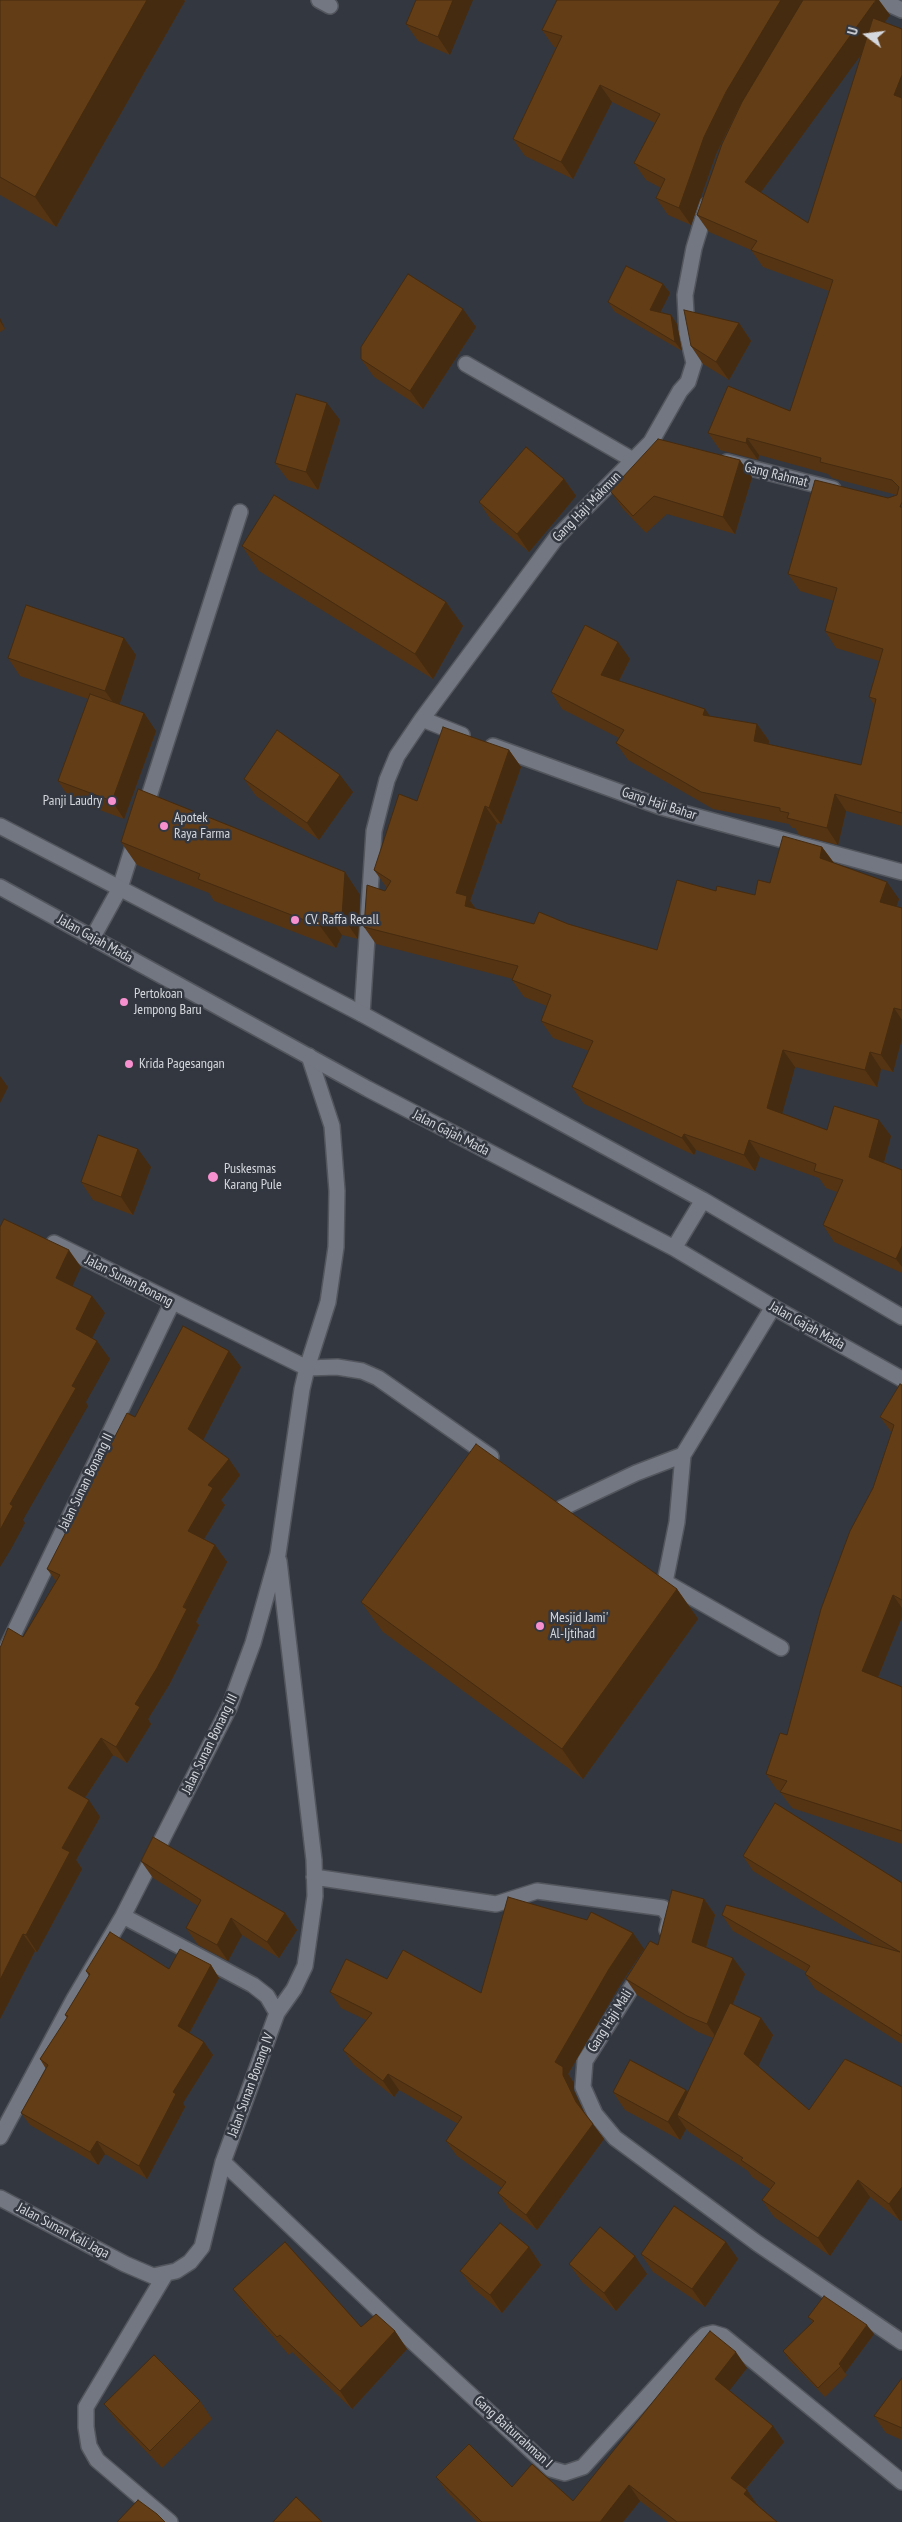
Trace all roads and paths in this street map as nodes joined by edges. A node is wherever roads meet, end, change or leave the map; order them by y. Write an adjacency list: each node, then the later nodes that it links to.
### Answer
1 (880, 0): 2 (street)
2 (902, 10)
3 (711, 193): 5 (street, Gang Haji Makmun)
4 (466, 364): 8 (street)
5 (651, 442): 6 (street); 8 (street, Gang Haji Makmun)
6 (669, 447)
7 (714, 459): 9 (street, Gang Rahmat)
8 (633, 460): 11 (street, Gang Haji Makmun)
9 (845, 492)
10 (240, 512): 15 (street)
11 (422, 719): 13 (street, Gang Haji Bahar); 17 (street, Gang Haji Makmun)
12 (0, 826): 15 (street)
13 (902, 872)
14 (0, 887): 16 (street, Jalan Gajah Mada)
15 (120, 888): 16 (street); 17 (street)
16 (93, 937): 18 (street, Jalan Gajah Mada)
17 (362, 1014): 19 (street)
18 (309, 1056): 21 (street, Jalan Gajah Mada); 25 (street, Jalan Sunan Bonang III)
19 (703, 1200): 21 (street); 24 (street)
20 (40, 1236): 22 (street, Jalan Sunan Bonang)
21 (674, 1248): 23 (street, Jalan Gajah Mada)
22 (172, 1303): 25 (street, Jalan Sunan Bonang); 36 (street, Jalan Sunan Bonang II)
23 (773, 1307): 26 (street, Jalan Gajah Mada); 27 (street)
24 (902, 1317)
25 (307, 1368): 28 (street); 32 (street, Jalan Sunan Bonang III)
26 (902, 1379)
27 (683, 1455): 30 (street); 34 (street)
28 (501, 1464)
29 (547, 1497): 30 (street)
30 (562, 1508): 31 (street)
31 (578, 1519)
32 (278, 1554): 37 (street, Jalan Sunan Bonang IV); 38 (street, Jalan Sunan Bonang III)
33 (649, 1570): 34 (street)
34 (665, 1582): 35 (street)
35 (782, 1648)
36 (0, 1662)
37 (314, 1877): 39 (street); 41 (street, Jalan Sunan Bonang IV)
38 (124, 1916): 41 (street); 42 (street, Jalan Sunan Bonang III)
39 (658, 1946)
40 (647, 1962): 46 (street, Gang Haji Mali)
41 (277, 2013): 43 (street, Jalan Sunan Bonang IV)
42 (0, 2137)
43 (224, 2162): 45 (street, Jalan Sunan Bonang IV); 47 (street, Gang Baiturrahman I)
44 (0, 2198): 45 (street, Jalan Sunan Kali Jaga)
45 (165, 2275): 48 (street)
46 (902, 2342)
47 (902, 2482)
48 (170, 2522)

